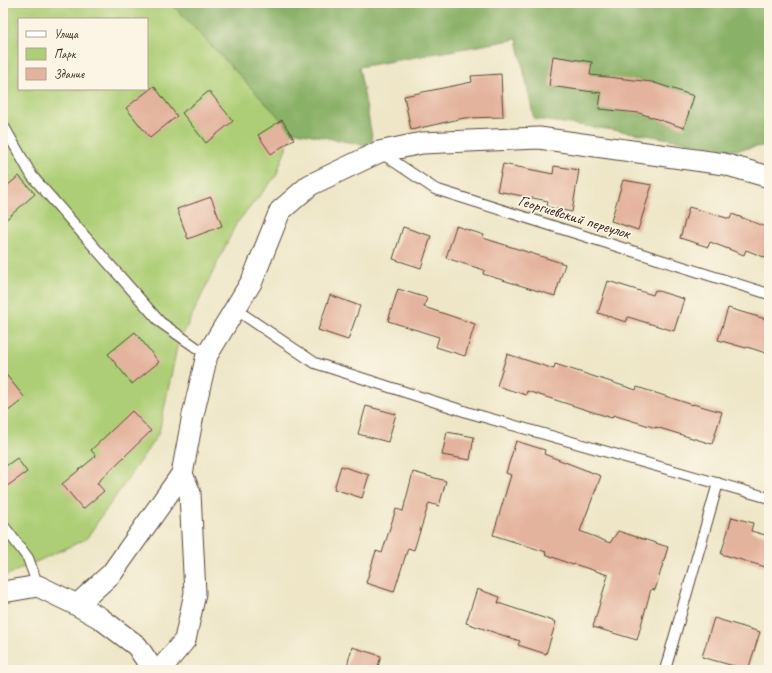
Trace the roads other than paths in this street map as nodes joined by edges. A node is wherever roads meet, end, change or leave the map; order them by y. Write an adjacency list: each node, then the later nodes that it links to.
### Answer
1 (3, 125): 6 (lane)
2 (379, 152): 3 (street); 4 (lane, Георгиевский переулок); 5 (street)
3 (769, 177)
4 (769, 294)
5 (235, 309): 6 (street); 8 (lane)
6 (207, 355): 7 (street)
7 (182, 474): 13 (street); 15 (street)
8 (718, 483): 9 (lane); 16 (lane)
9 (769, 498)
10 (3, 525): 11 (lane)
11 (38, 586): 12 (street); 13 (street)
12 (3, 592)
13 (77, 605): 14 (street)
14 (153, 670)
15 (160, 670)
16 (665, 670)

